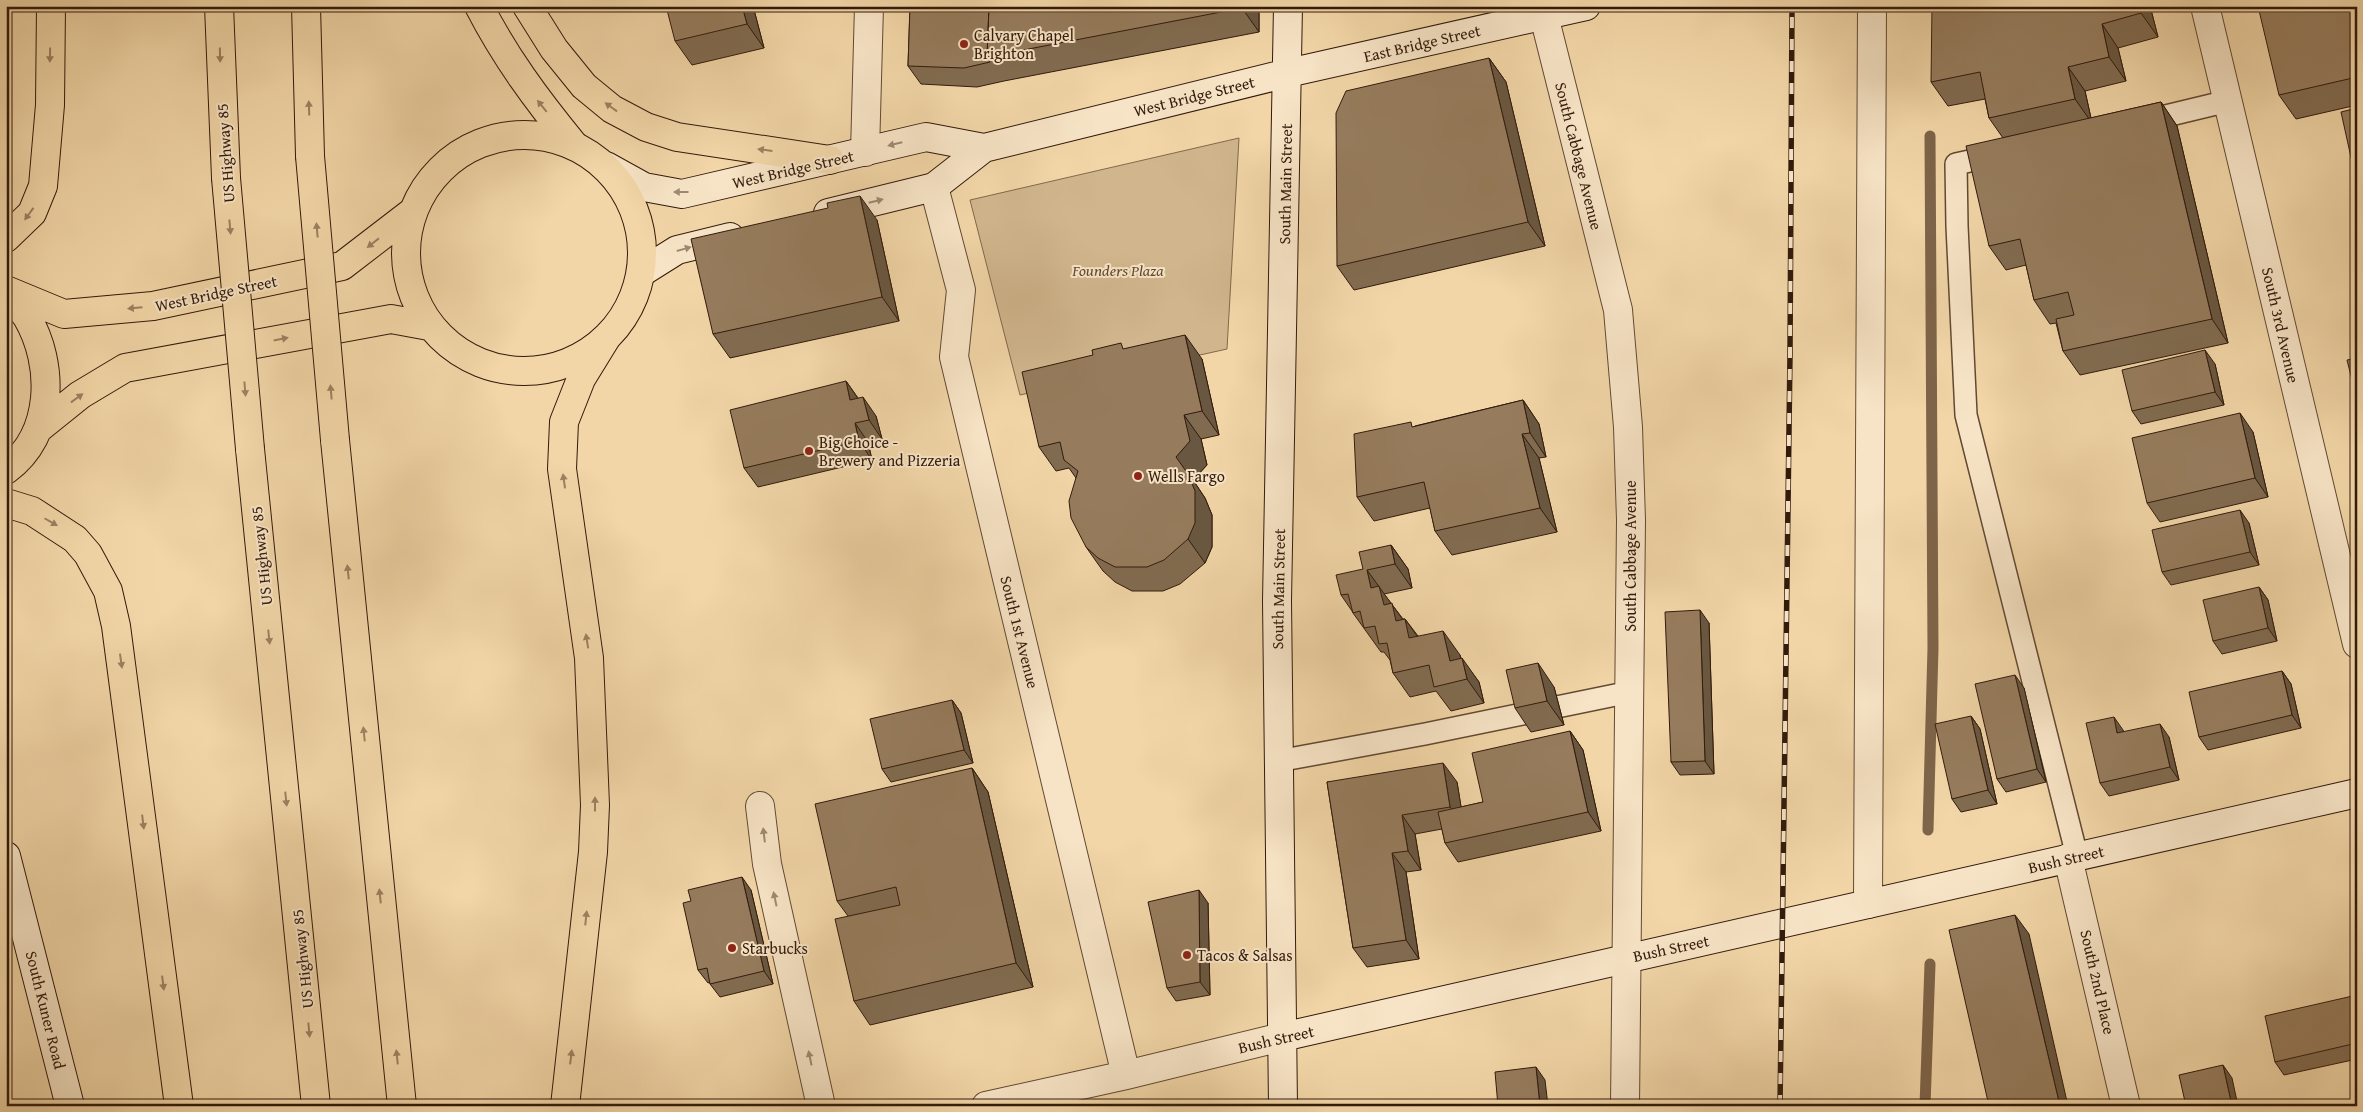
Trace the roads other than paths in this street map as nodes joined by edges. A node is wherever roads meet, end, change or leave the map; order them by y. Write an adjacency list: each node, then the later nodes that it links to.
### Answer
1 (51, 6): 25 (main road, one-way to 25)
2 (219, 6): 47 (main road, US Highway 85, one-way to 47, bridge)
3 (306, 6): 48 (main road, one-way to 3, bridge)
4 (479, 6): 15 (main road, one-way to 4)
5 (528, 6): 19 (main road, one-way to 5)
6 (869, 6): 18 (street)
7 (1288, 6): 12 (street, South Main Street)
8 (1586, 6): 11 (street, East Bridge Street)
9 (1872, 6): 41 (street)
10 (2206, 6): 13 (street, South 3rd Avenue)
11 (1544, 16): 12 (street, East Bridge Street); 35 (street, South Cabbage Avenue)
12 (1288, 73): 16 (street, West Bridge Street); 36 (street, South Main Street)
13 (2228, 102): 14 (lane); 34 (street, South 3rd Avenue)
14 (2121, 126)
15 (573, 144): 20 (main road); 22 (main road)
16 (984, 148): 18 (street, West Bridge Street, one-way to 18); 21 (street, West Bridge Street)
17 (2014, 151): 40 (lane)
18 (865, 152): 19 (street, West Bridge Street)
19 (830, 160): 20 (street, West Bridge Street, one-way to 20)
20 (606, 166): 26 (main road)
21 (934, 187): 23 (street, West Bridge Street, one-way to 21); 44 (street, South 1st Avenue)
22 (411, 213): 27 (main road, West Bridge Street, one-way to 27); 29 (main road)
23 (801, 220)
24 (753, 231): 26 (street, one-way to 24)
25 (6, 238)
26 (642, 272): 30 (main road)
27 (6, 290)
28 (6, 295): 31 (main road)
29 (429, 326): 30 (main road); 31 (main road, one-way to 29)
30 (604, 340): 49 (main road, one-way to 30)
31 (39, 428): 32 (main road)
32 (6, 470)
33 (6, 503): 46 (main road, one-way to 46)
34 (2357, 644)
35 (1630, 692): 36 (lane); 42 (street, South Cabbage Avenue)
36 (1278, 761): 43 (street, South Main Street)
37 (2357, 793): 40 (street, Bush Street)
38 (760, 806): 50 (street, one-way to 38)
39 (6, 856): 45 (street, South Kuner Road)
40 (2073, 857): 41 (street, Bush Street); 54 (street, South 2nd Place)
41 (1868, 904): 42 (street, Bush Street)
42 (1627, 958): 43 (street, Bush Street); 53 (street, South Cabbage Avenue)
43 (1282, 1037): 44 (street, Bush Street); 52 (street, South Main Street)
44 (1126, 1075): 51 (street, Bush Street)
45 (70, 1106)
46 (179, 1106)
47 (316, 1106)
48 (402, 1106)
49 (565, 1106)
50 (821, 1106)
51 (986, 1106)
52 (1283, 1106)
53 (1625, 1106)
54 (2126, 1106)

